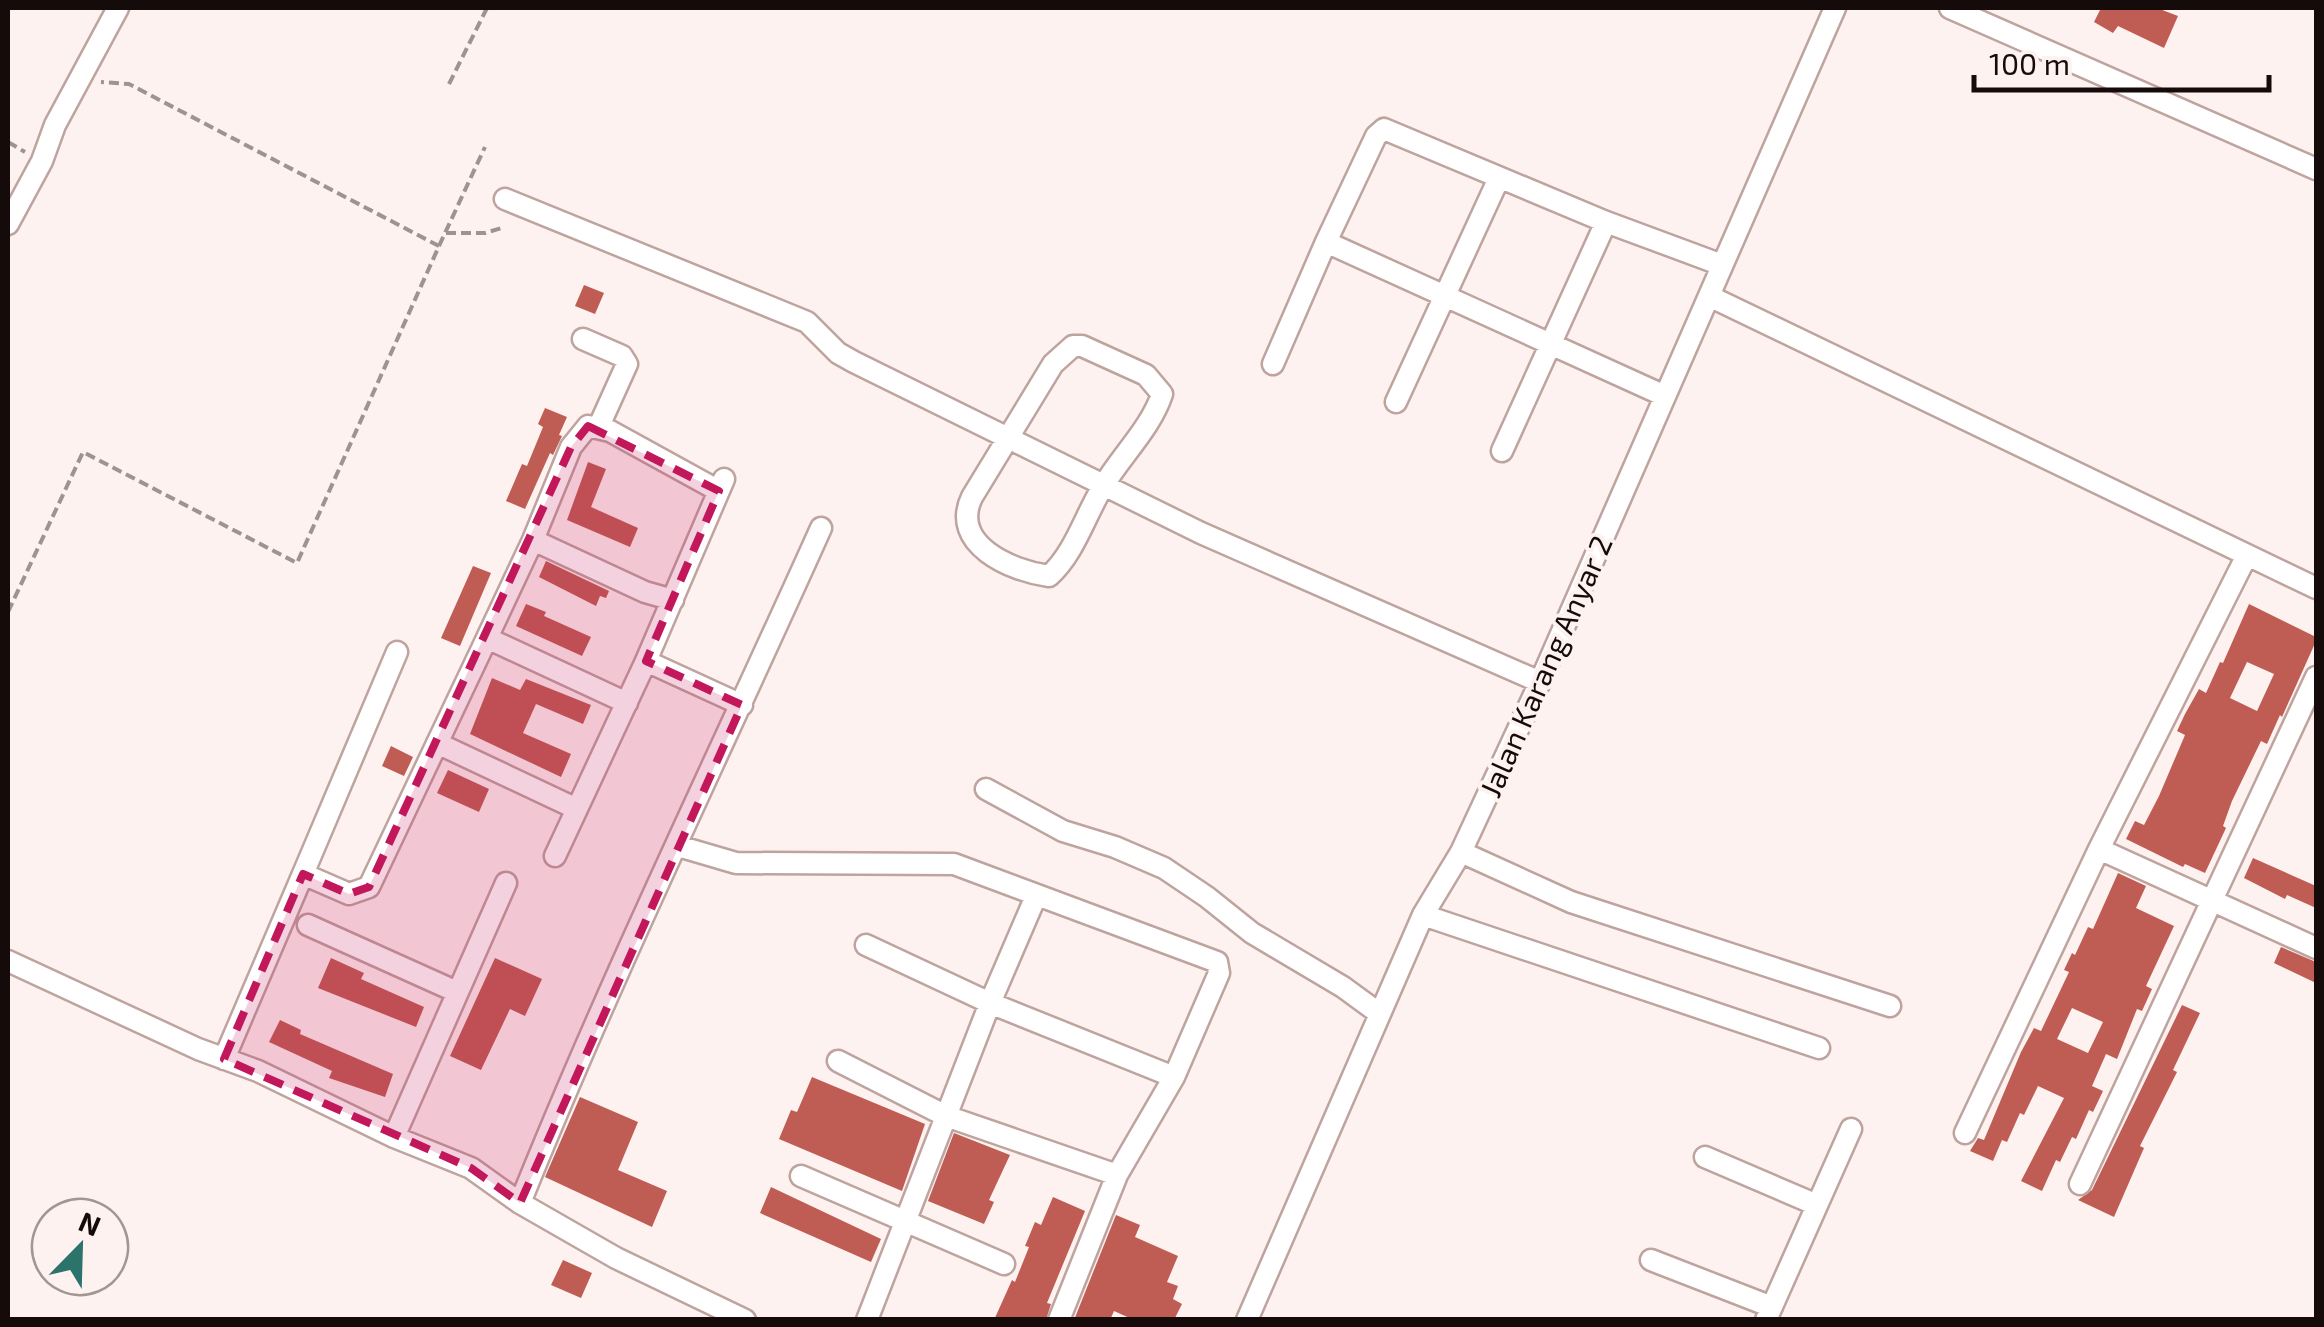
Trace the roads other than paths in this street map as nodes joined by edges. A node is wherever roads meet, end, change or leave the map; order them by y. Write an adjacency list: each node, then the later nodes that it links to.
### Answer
1 (118, 8): 8 (street)
2 (1836, 8): 10 (street, Jalan Karang Anyar 2)
3 (1950, 8): 4 (street)
4 (2316, 169)
5 (1499, 178): 7 (street); 9 (street); 11 (street)
6 (506, 199): 19 (street)
7 (1606, 222): 10 (street); 14 (street)
8 (8, 224)
9 (1326, 242): 11 (street); 15 (street)
10 (1722, 265): 12 (street, Jalan Karang Anyar 2)
11 (1445, 296): 14 (street); 17 (street)
12 (1709, 296): 16 (street, Jalan Karang Anyar 2); 24 (street)
13 (582, 339): 18 (street)
14 (1550, 344): 16 (street); 20 (street)
15 (1273, 364)
16 (1664, 396): 31 (street, Jalan Karang Anyar 2)
17 (1396, 402)
18 (599, 426): 23 (street); 26 (street)
19 (1008, 438): 21 (street); 21 (street); 21 (street)
20 (1502, 450)
21 (1103, 486): 31 (street)
22 (821, 528): 33 (street)
23 (533, 540): 26 (street); 27 (street)
24 (2247, 555): 25 (street); 38 (street)
25 (2316, 588)
26 (673, 600): 29 (street)
27 (487, 638): 32 (street); 34 (street)
28 (397, 652): 41 (street)
29 (646, 661): 32 (street); 33 (street)
30 (2316, 677): 44 (street)
31 (1540, 682): 39 (street, Jalan Karang Anyar 2)
32 (627, 703): 36 (street)
33 (742, 705): 37 (street)
34 (437, 743): 36 (street); 41 (street)
35 (986, 789): 53 (street)
36 (577, 809): 40 (street)
37 (678, 846): 43 (street); 66 (street)
38 (2098, 849): 44 (street); 60 (street)
39 (1461, 852): 45 (street, Jalan Karang Anyar 2); 52 (street)
40 (555, 856)
41 (303, 874): 55 (street)
42 (506, 883): 50 (street)
43 (1036, 896): 51 (street); 57 (street)
44 (2210, 900): 48 (street); 65 (street)
45 (1423, 915): 53 (street, Jalan Karang Anyar 2); 54 (street)
46 (308, 925): 50 (street)
47 (866, 945): 51 (street)
48 (2316, 948)
49 (8, 961): 55 (street)
50 (458, 992): 61 (street)
51 (990, 1003): 57 (street); 58 (street)
52 (1890, 1006)
53 (1380, 1014): 75 (street, Jalan Karang Anyar 2)
54 (1819, 1048)
55 (224, 1059): 61 (street)
56 (838, 1061): 58 (street)
57 (1174, 1077): 63 (street)
58 (946, 1116): 63 (street); 68 (street)
59 (1851, 1130): 67 (street)
60 (1965, 1133)
61 (394, 1137): 66 (street)
62 (1705, 1156): 67 (street)
63 (1118, 1175): 74 (street)
64 (801, 1176): 68 (street)
65 (2080, 1184)
66 (520, 1203): 72 (street)
67 (1817, 1205): 71 (street)
68 (906, 1222): 70 (street); 73 (street)
69 (1651, 1260): 71 (street)
70 (1004, 1264)
71 (1769, 1313)
72 (745, 1320)
73 (866, 1320)
74 (1059, 1320)
75 (1247, 1320)

